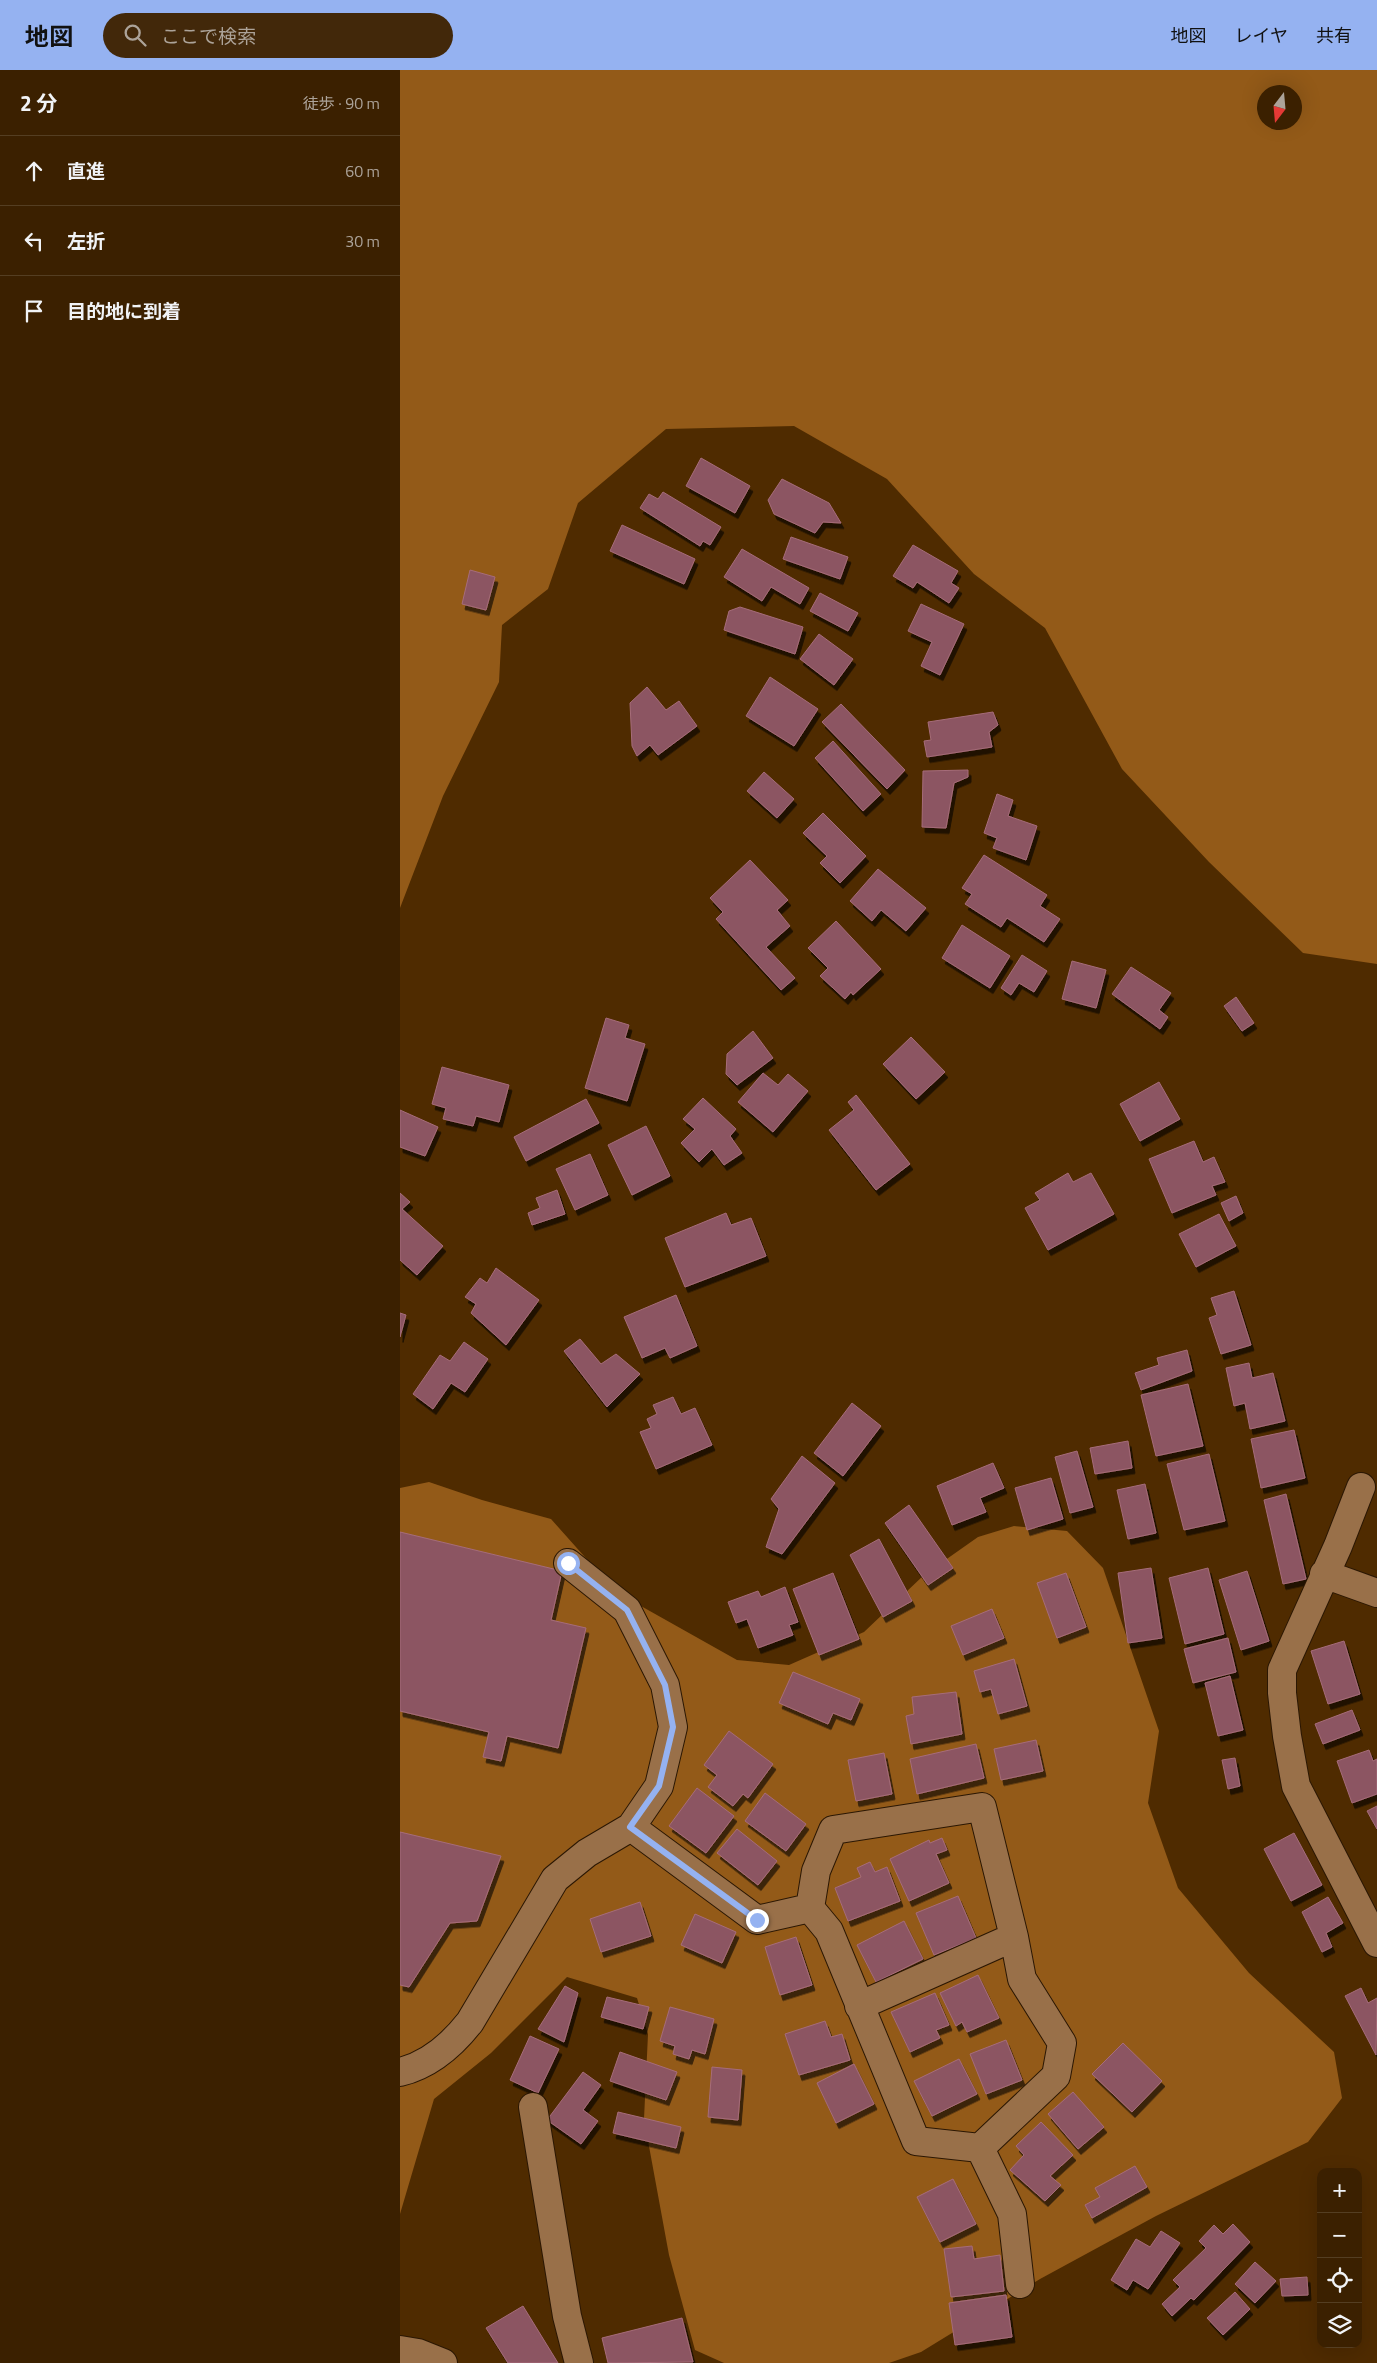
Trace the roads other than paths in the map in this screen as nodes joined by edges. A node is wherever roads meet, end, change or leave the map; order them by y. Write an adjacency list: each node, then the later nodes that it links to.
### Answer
1 (1361, 1487): 3 (street)
2 (568, 1563): 5 (street)
3 (1324, 1574): 4 (street); 8 (street)
4 (1377, 1593)
5 (630, 1827): 6 (street); 10 (street)
6 (810, 1908): 7 (street); 9 (street)
7 (1014, 1937): 9 (street); 12 (street)
8 (1377, 1944)
9 (859, 2006): 12 (street)
10 (400, 2072)
11 (533, 2107): 16 (street)
12 (980, 2148): 13 (street)
13 (1020, 2284)
14 (400, 2350): 15 (street)
15 (444, 2363)
16 (578, 2363)

